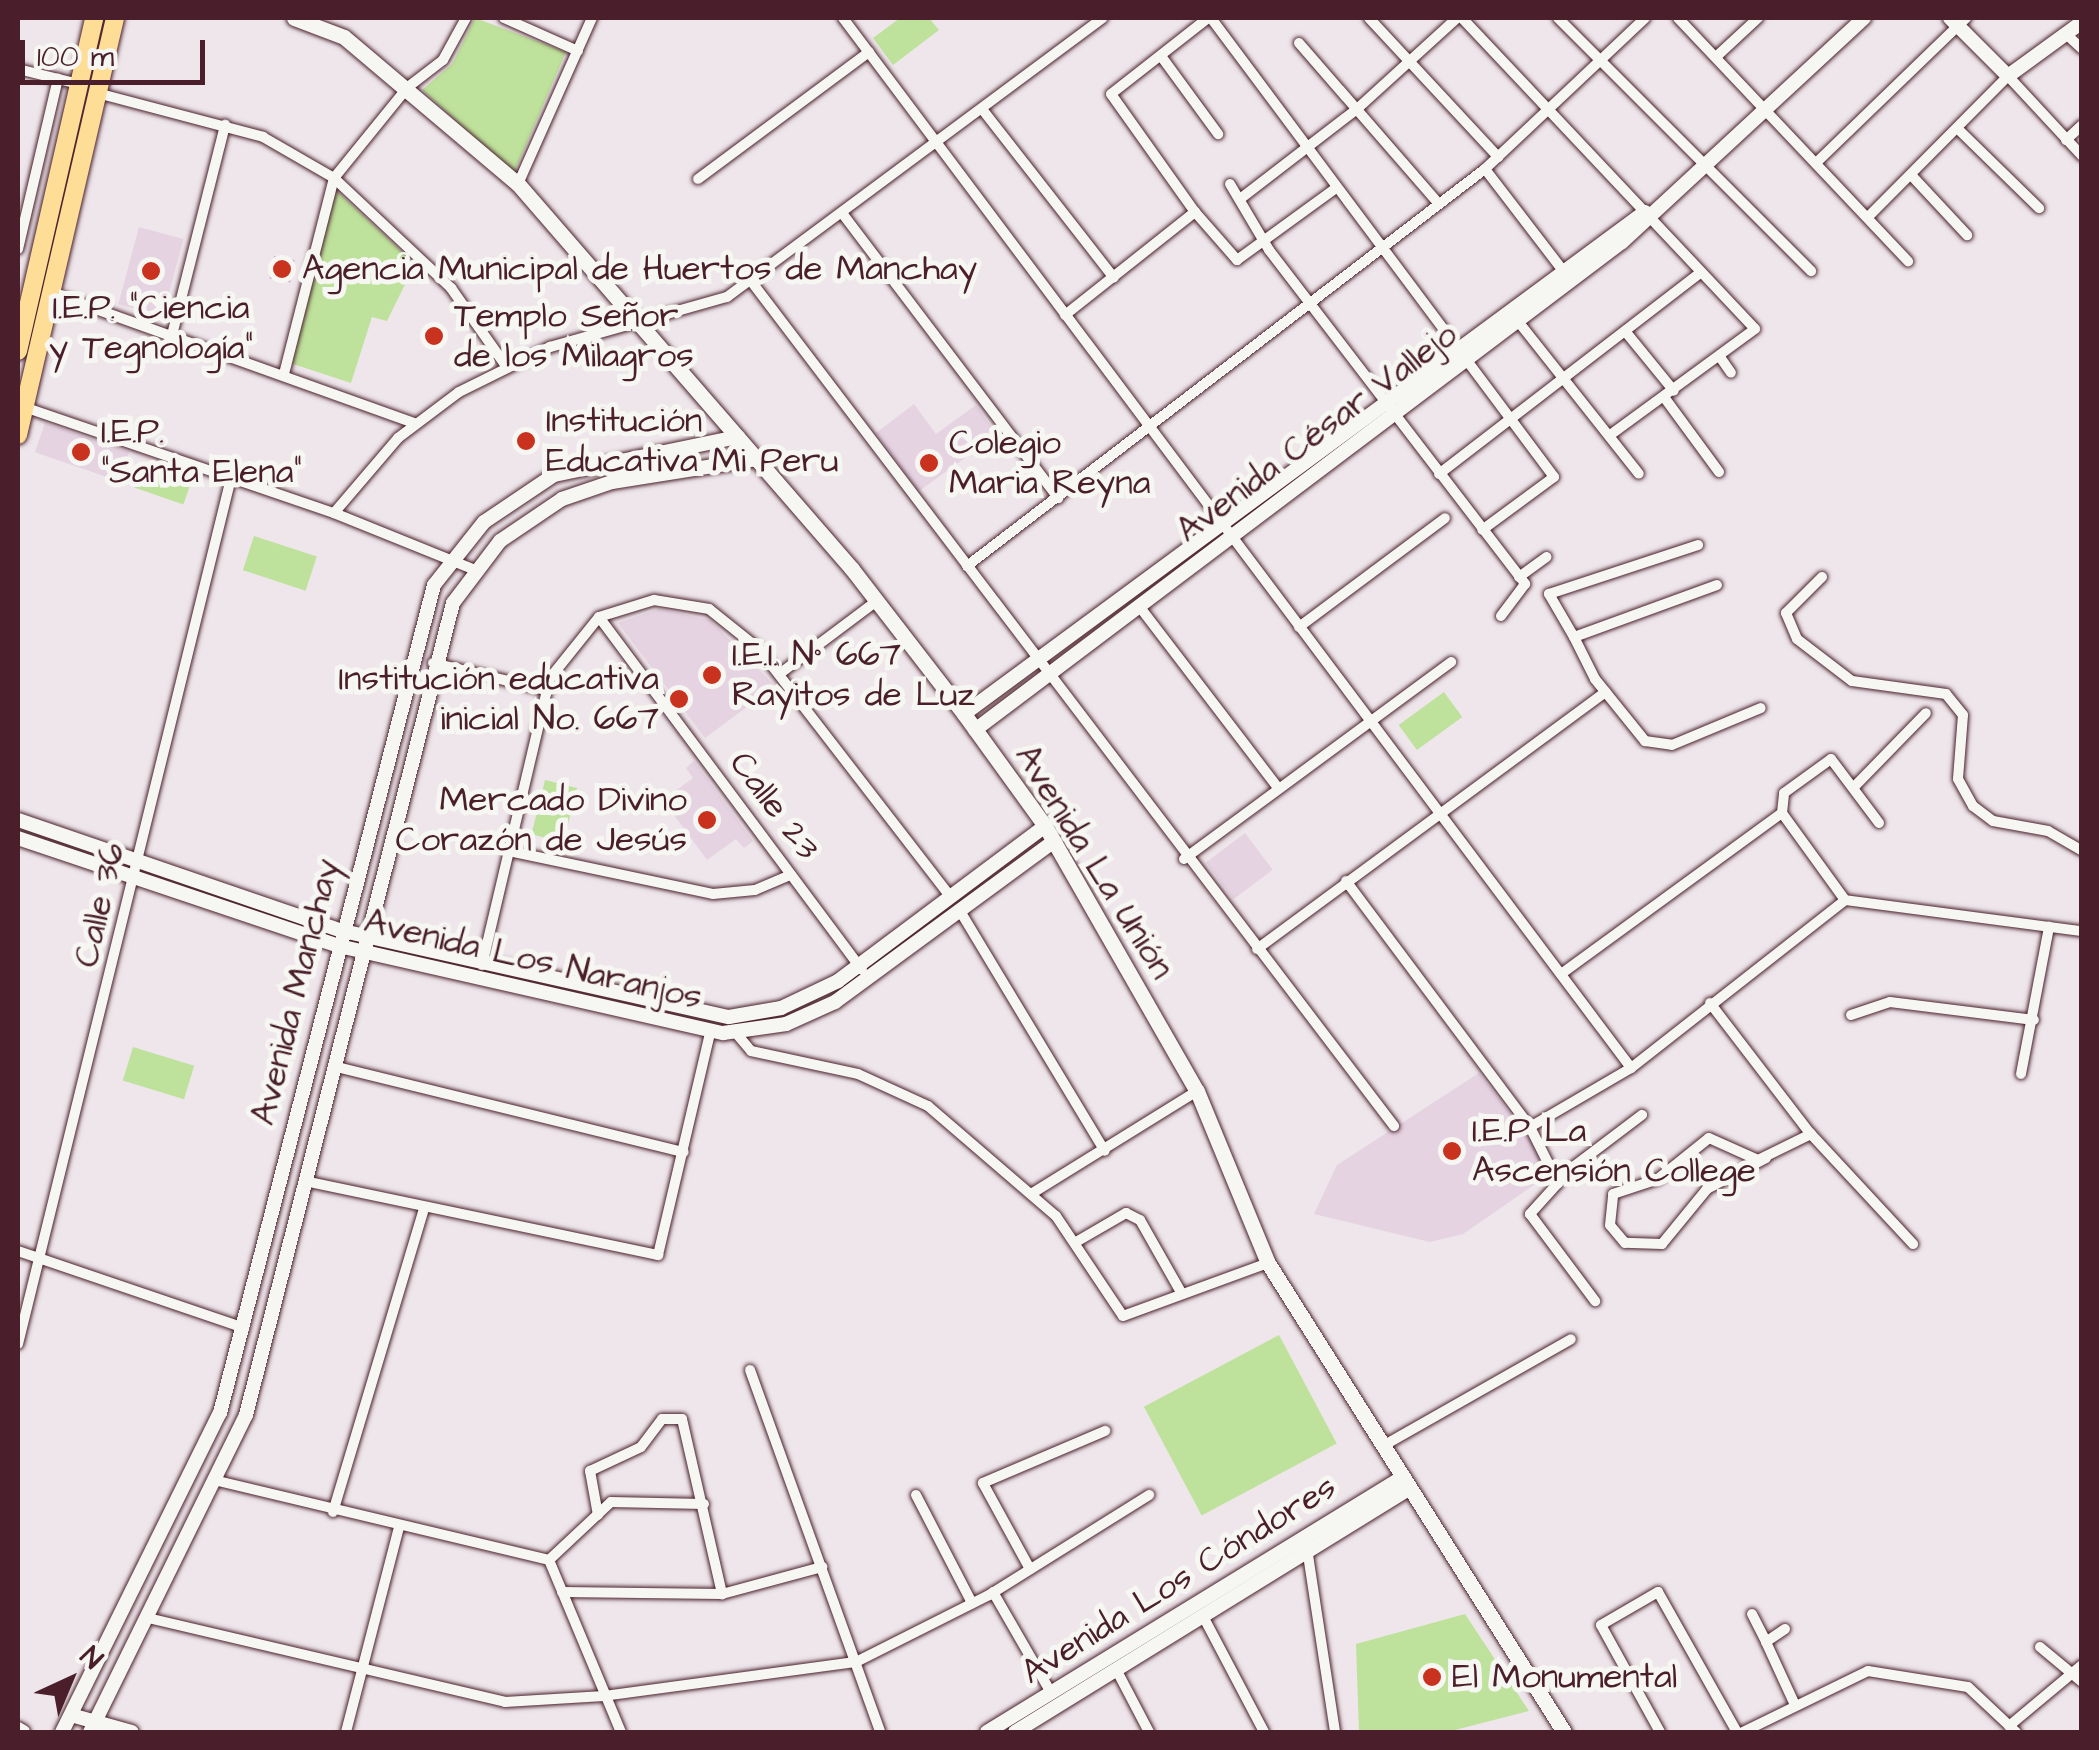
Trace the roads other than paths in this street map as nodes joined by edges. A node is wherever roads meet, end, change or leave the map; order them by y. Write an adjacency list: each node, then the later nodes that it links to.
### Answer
1 (94, 18): 33 (main road)
2 (115, 18): 35 (main road)
3 (294, 18): 21 (main road, Avenida La Unión)
4 (326, 18): 21 (street)
5 (466, 18): 34 (street)
6 (504, 18): 24 (street)
7 (592, 18): 24 (street)
8 (843, 18): 25 (street)
9 (1103, 18): 36 (street)
10 (1210, 18): 26 (street); 46 (street)
11 (1369, 18): 28 (street)
12 (1460, 18): 28 (street); 39 (street)
13 (1558, 18): 29 (street)
14 (1645, 18): 29 (street)
15 (1678, 18): 27 (street)
16 (1758, 18): 27 (street)
17 (1864, 18): 38 (street, Avenida César Vallejo)
18 (1958, 20): 31 (street); 49 (street)
19 (2082, 22): 20 (street)
20 (2065, 33): 23 (street); 31 (street)
21 (344, 37): 34 (main road, Avenida La Unión)
22 (1299, 43): 37 (street)
23 (2082, 49)
24 (578, 51): 55 (street)
25 (868, 52): 45 (street); 54 (street)
26 (1162, 56): 43 (street); 62 (street)
27 (1717, 56): 38 (street)
28 (1409, 61): 37 (street); 48 (street)
29 (1598, 62): 39 (street); 50 (street)
30 (18, 69): 32 (street)
31 (2008, 76): 42 (street); 44 (street)
32 (58, 79): 33 (street); 58 (street)
33 (79, 84): 83 (main road)
34 (408, 87): 53 (street); 55 (main road, Avenida La Unión)
35 (97, 93): 41 (street); 76 (main road)
36 (982, 108): 45 (street); 74 (street)
37 (1356, 109): 46 (street); 60 (street)
38 (1770, 110): 49 (street); 50 (street, Avenida César Vallejo)
39 (1545, 114): 48 (street); 64 (street)
40 (2082, 124): 44 (street)
41 (226, 125): 53 (street); 82 (street)
42 (1959, 130): 52 (street); 61 (street)
43 (1218, 134)
44 (2066, 140): 47 (street)
45 (936, 144): 63 (street); 78 (street)
46 (1304, 150): 57 (street); 59 (street)
47 (2082, 156)
48 (1498, 157): 51 (street)
49 (1818, 161): 65 (street)
50 (1705, 167): 64 (street, Avenida César Vallejo); 71 (street)
51 (1485, 169): 60 (street); 72 (street)
52 (1912, 176): 65 (street); 66 (street)
53 (334, 178): 86 (street); 88 (street)
54 (698, 179)
55 (518, 184): 80 (main road, Avenida La Unión)
56 (1230, 184): 59 (street)
57 (1336, 188): 67 (street); 68 (street)
58 (22, 196): 69 (street)
59 (1240, 198): 67 (street)
60 (1439, 204): 68 (street)
61 (2040, 208)
62 (1194, 212): 67 (street); 74 (street)
63 (842, 213): 75 (street); 104 (street)
64 (1645, 218): 72 (street, Avenida César Vallejo); 73 (street); 79 (street, Avenida César Vallejo)
65 (1868, 218): 70 (street)
66 (1968, 235)
67 (1266, 244): 77 (street)
68 (1386, 248): 77 (street); 84 (street)
69 (18, 249)
70 (1908, 261)
71 (1811, 271)
72 (1564, 272): 84 (street, Avenida César Vallejo)
73 (1700, 272): 81 (street); 85 (street)
74 (1114, 278): 78 (street)
75 (751, 281): 80 (street); 113 (street)
76 (51, 293): 82 (street); 92 (main road)
77 (1312, 303): 91 (street); 95 (street)
78 (1065, 315): 95 (street)
79 (1517, 320): 84 (street, Avenida César Vallejo); 89 (street)
80 (639, 322): 86 (street); 98 (main road, Avenida La Unión)
81 (1625, 331): 89 (street); 90 (street)
82 (172, 335): 88 (street)
83 (18, 351)
84 (1463, 352): 91 (street, Avenida César Vallejo); 93 (street)
85 (1720, 358): 87 (street); 90 (street)
86 (506, 366): 94 (street)
87 (1731, 373)
88 (284, 374): 94 (street)
89 (1564, 377): 93 (street); 96 (street)
90 (1669, 394): 96 (street); 100 (street)
91 (1390, 406): 101 (street); 107 (street, Avenida César Vallejo); 109 (street, Avenida César Vallejo)
92 (24, 407): 97 (main road); 103 (street)
93 (1512, 418): 101 (street); 108 (street)
94 (415, 423): 105 (street)
95 (1150, 428): 104 (street); 107 (street)
96 (1610, 434): 102 (street)
97 (18, 435)
98 (738, 437): 99 (main road, Avenida La Unión); 111 (street, Avenida Manchay)
99 (758, 459): 114 (street, Avenida Manchay); 118 (main road, Avenida La Unión)
100 (1718, 472)
101 (1439, 474): 108 (street)
102 (1639, 474)
103 (232, 478): 105 (street); 148 (street, Calle 36)
104 (1058, 498): 113 (street)
105 (334, 513): 111 (street)
106 (1446, 518): 122 (street)
107 (1219, 522): 109 (street); 124 (street, Avenida César Vallejo)
108 (1482, 530): 116 (street)
109 (1230, 536): 119 (street, Avenida César Vallejo); 122 (street)
110 (1698, 544): 123 (street)
111 (453, 556): 114 (street); 157 (street, Avenida Manchay)
112 (1547, 557): 116 (street)
113 (967, 566): 124 (street)
114 (474, 570): 125 (street, Avenida Manchay)
115 (1822, 576): 146 (street)
116 (1519, 577): 120 (street)
117 (1717, 585): 123 (street)
118 (878, 600): 127 (street); 133 (main road, Avenida La Unión)
119 (1139, 606): 128 (street, Avenida César Vallejo); 137 (street)
120 (1501, 616)
121 (599, 617): 127 (street); 129 (street); 149 (street, Calle 23)
122 (1299, 626): 134 (street)
123 (1574, 637): 130 (street)
124 (1036, 658): 128 (street); 133 (street, Avenida César Vallejo)
125 (432, 662): 129 (street); 158 (street, Avenida Manchay)
126 (1450, 662): 134 (street)
127 (782, 672): 152 (street)
128 (1048, 674): 135 (street, Avenida César Vallejo); 147 (street)
129 (546, 690): 145 (street)
130 (1604, 692): 131 (street); 138 (street)
131 (1762, 708)
132 (1926, 713): 136 (street)
133 (964, 714): 135 (main road, Avenida La Unión)
134 (1370, 721): 137 (street); 138 (street)
135 (975, 730): 142 (main road, Avenida La Unión)
136 (1854, 787): 139 (street); 141 (street)
137 (1278, 789): 147 (street)
138 (1438, 812): 151 (street); 162 (street)
139 (1782, 814): 153 (street); 162 (street)
140 (18, 820): 148 (street, Avenida Los Naranjos)
141 (1879, 823)
142 (1045, 826): 144 (main road, Avenida La Unión); 152 (street, Avenida Los Naranjos)
143 (18, 838): 150 (street, Avenida Los Naranjos)
144 (1054, 842): 154 (street, Avenida Los Naranjos); 171 (main road, Avenida La Unión)
145 (510, 850): 149 (street); 160 (street)
146 (2082, 850)
147 (1184, 858): 159 (street)
148 (139, 859): 150 (street, Calle 36); 157 (street, Avenida Los Naranjos)
149 (791, 875): 161 (street, Calle 23)
150 (135, 877): 157 (street, Avenida Los Naranjos); 186 (street, Calle 36)
151 (1346, 881): 159 (street); 174 (street)
152 (951, 897): 161 (street, Avenida Los Naranjos)
153 (1844, 900): 155 (street); 163 (street)
154 (960, 911): 161 (street, Avenida Los Naranjos); 176 (street)
155 (2049, 927): 156 (street); 165 (street)
156 (2082, 931)
157 (341, 938): 158 (street, Avenida Los Naranjos); 190 (street, Avenida Manchay)
158 (364, 944): 160 (street, Avenida Los Naranjos); 166 (street, Avenida Los Naranjos); 168 (street, Avenida Manchay)
159 (1257, 949): 173 (street)
160 (482, 964): 161 (street, Avenida Los Naranjos)
161 (864, 973): 167 (street, Avenida Los Naranjos)
162 (1560, 974): 169 (street)
163 (1710, 1003): 169 (street); 175 (street)
164 (1851, 1015): 165 (street)
165 (2034, 1020): 170 (street)
166 (710, 1033): 167 (street, Avenida Los Naranjos); 177 (street)
167 (736, 1033): 181 (street)
168 (333, 1066): 177 (street); 180 (street, Avenida Manchay)
169 (1630, 1068): 174 (street)
170 (2021, 1074)
171 (1197, 1092): 176 (street); 187 (main road, Avenida La Unión)
172 (1642, 1115): 179 (street)
173 (1394, 1126)
174 (1530, 1127): 179 (street)
175 (1811, 1134): 178 (street); 184 (street)
176 (1106, 1151): 181 (street)
177 (684, 1152): 182 (street)
178 (1766, 1158): 178 (street)
179 (1556, 1180): 189 (street)
180 (304, 1181): 182 (street); 196 (street, Avenida Manchay)
181 (1031, 1194): 183 (street)
182 (424, 1210): 201 (street)
183 (1076, 1242): 188 (street); 188 (street)
184 (1913, 1244)
185 (18, 1251): 186 (street)
186 (44, 1260): 190 (street); 192 (street, Calle 36)
187 (1268, 1263): 188 (street); 195 (main road, Avenida La Unión)
188 (1182, 1294)
189 (1595, 1301)
190 (244, 1328): 227 (street, Avenida Manchay)
191 (1571, 1340): 195 (street)
192 (18, 1344)
193 (750, 1370): 206 (street)
194 (1106, 1430): 207 (street)
195 (1383, 1446): 197 (main road, Avenida La Unión)
196 (218, 1481): 201 (street); 213 (street, Avenida Manchay)
197 (1405, 1483): 204 (street, Avenida Los Cóndores); 224 (street, Avenida Los Cóndores); 240 (main road, Avenida La Unión)
198 (916, 1495): 211 (street)
199 (1150, 1495): 207 (street)
200 (704, 1504): 202 (street); 202 (street); 210 (street)
201 (334, 1512): 203 (street)
202 (598, 1515): 205 (street)
203 (399, 1527): 205 (street); 220 (street)
204 (1308, 1554): 214 (street, Avenida Los Cóndores); 239 (street)
205 (549, 1560): 208 (street)
206 (822, 1567): 210 (street); 218 (street)
207 (1030, 1568): 209 (street)
208 (562, 1592): 210 (street); 225 (street)
209 (993, 1592): 211 (street); 224 (street)
210 (722, 1594)
211 (972, 1604): 218 (street)
212 (1752, 1614): 216 (street)
213 (148, 1618): 220 (street); 228 (street, Avenida Manchay)
214 (1204, 1618): 221 (street, Avenida Los Cóndores); 238 (street)
215 (1785, 1630): 216 (street)
216 (1766, 1642): 226 (street)
217 (2040, 1647): 222 (street)
218 (856, 1662): 225 (street); 235 (street)
219 (2082, 1665): 222 (street)
220 (362, 1669): 225 (street); 233 (street)
221 (1117, 1670): 229 (street, Avenida Los Cóndores); 237 (street)
222 (2072, 1674): 223 (street); 230 (street)
223 (2082, 1682)
224 (1052, 1694): 229 (street, Avenida Los Cóndores)
225 (604, 1696): 234 (street)
226 (1795, 1705): 230 (street); 242 (street)
227 (71, 1716): 228 (street); 231 (street, Avenida Manchay)
228 (92, 1728): 232 (street)
229 (1008, 1729): 236 (street, Avenida Los Cóndores)
230 (2013, 1730)
231 (62, 1732)
232 (132, 1732)
233 (346, 1732)
234 (621, 1732)
235 (880, 1732)
236 (987, 1732)
237 (1149, 1732)
238 (1264, 1732)
239 (1335, 1732)
240 (1564, 1732)
241 (1660, 1732): 242 (street)
242 (1740, 1732)

